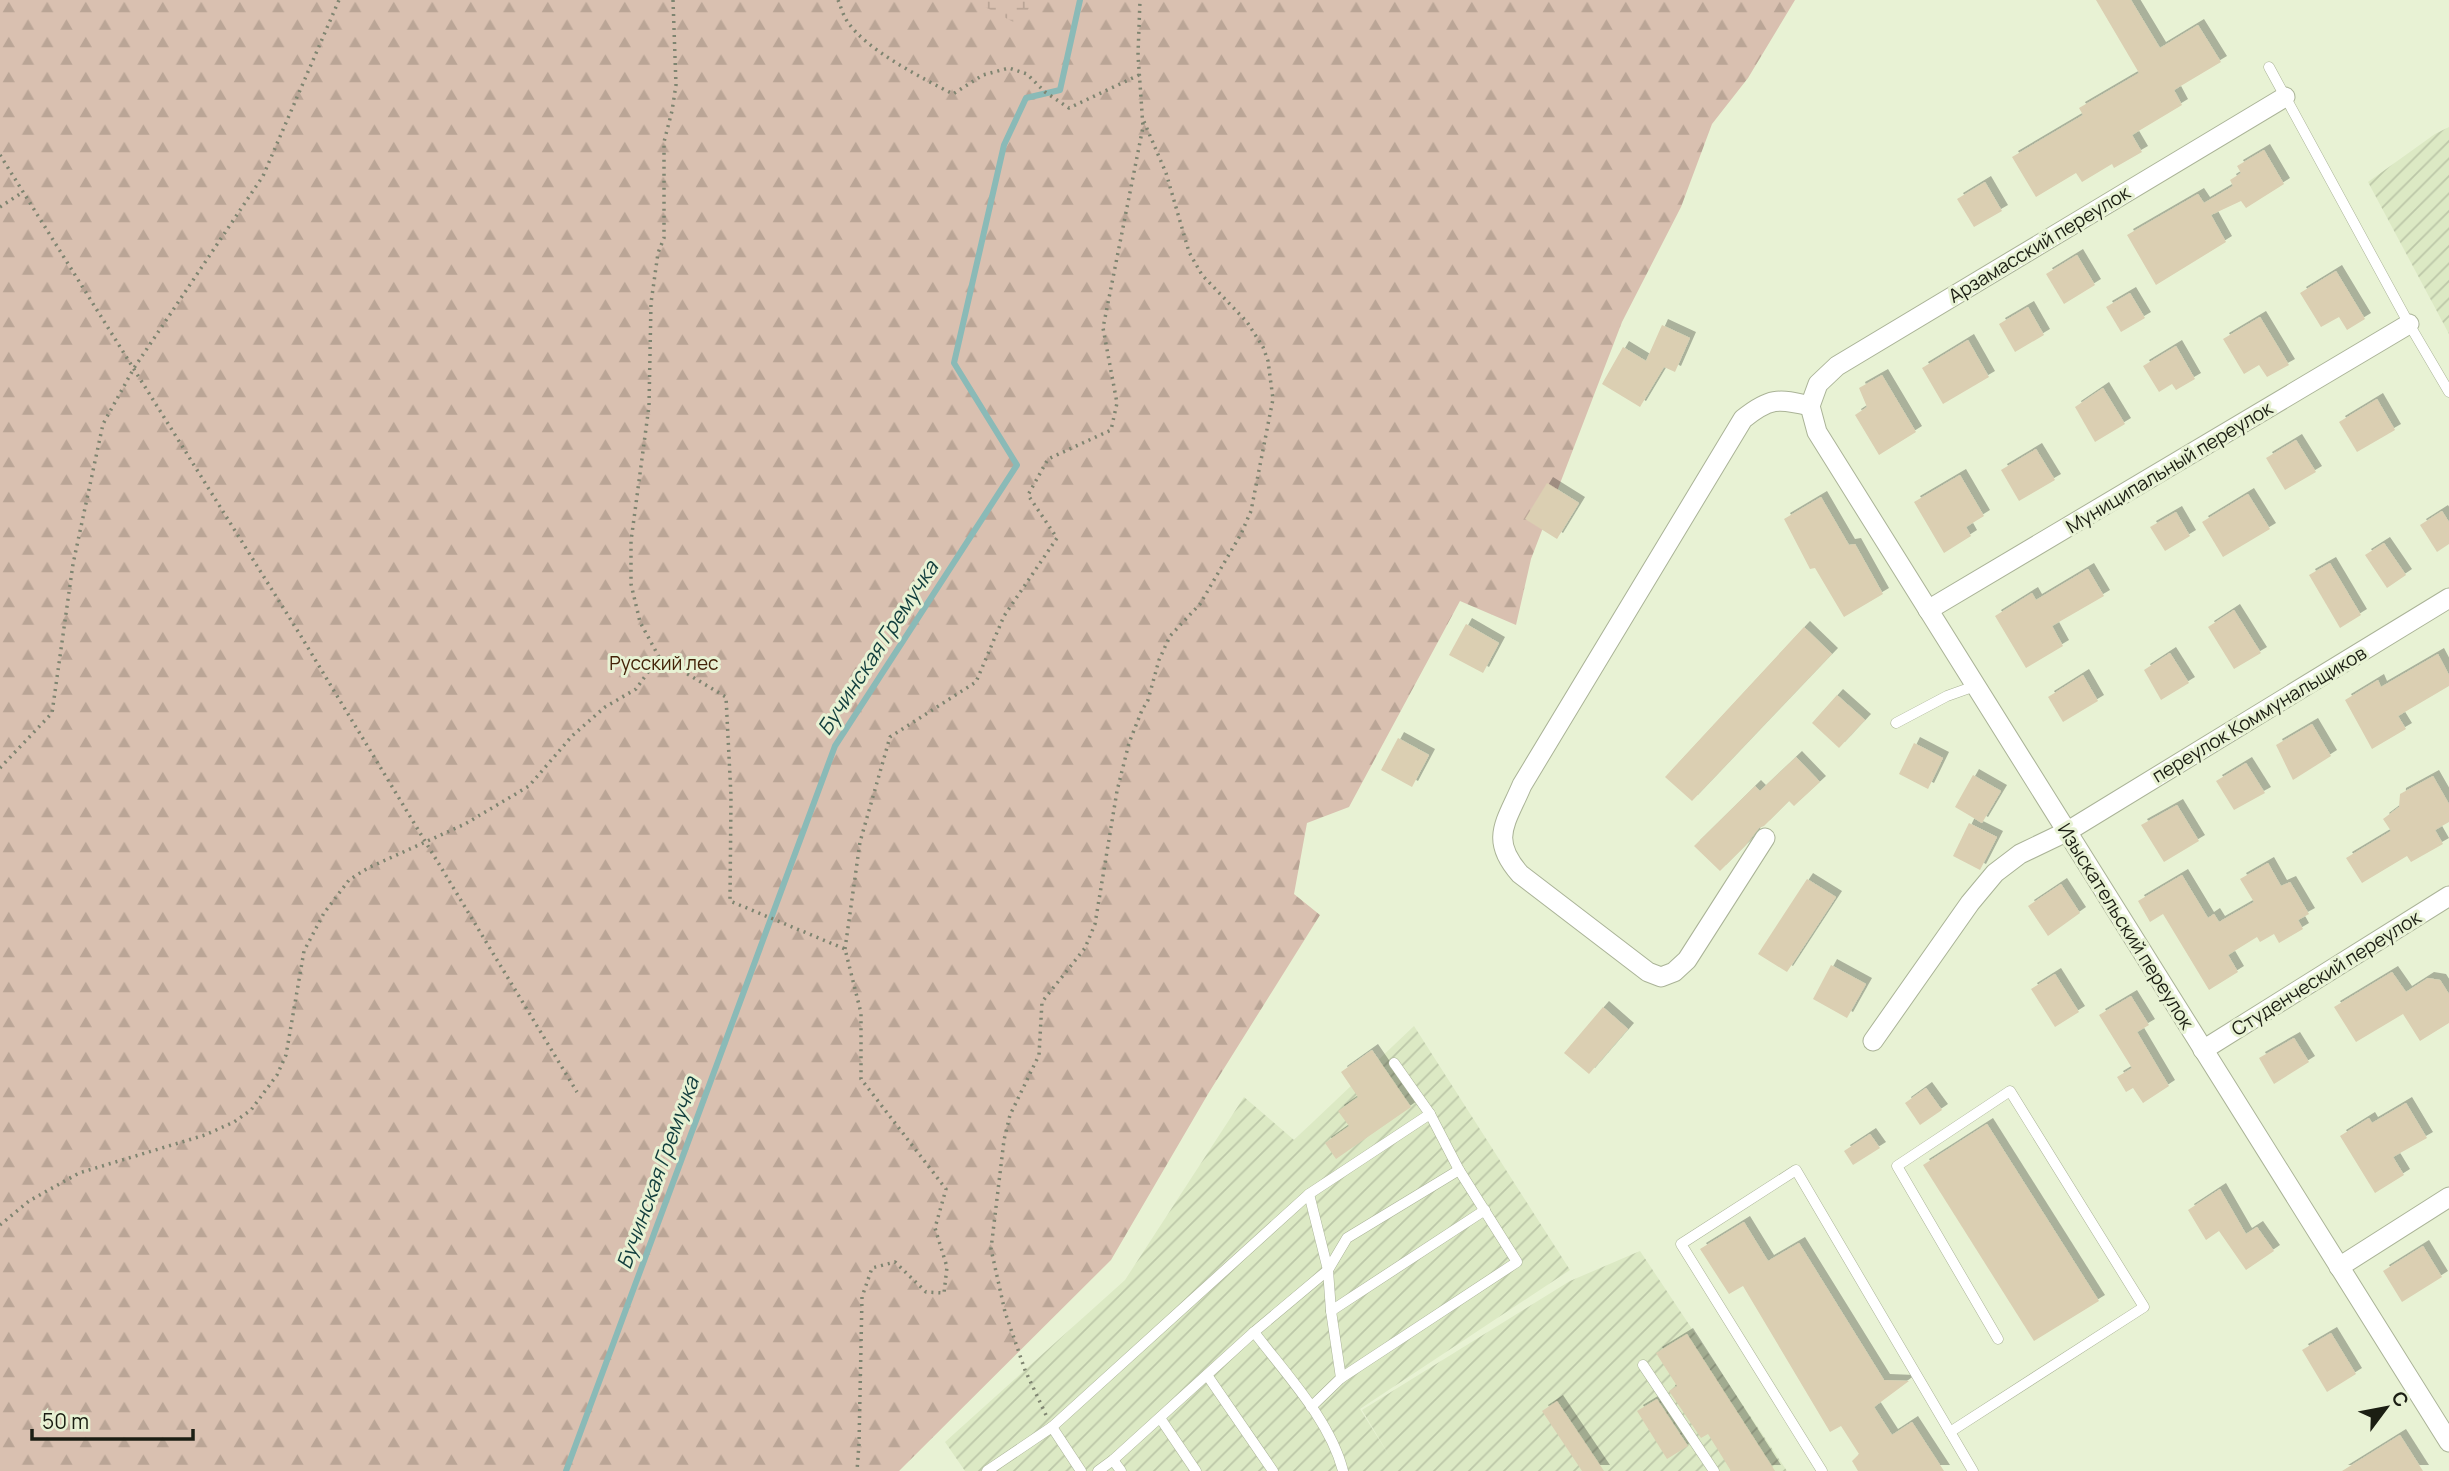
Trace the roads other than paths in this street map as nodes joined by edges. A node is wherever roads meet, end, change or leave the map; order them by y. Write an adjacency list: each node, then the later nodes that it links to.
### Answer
1 (2269, 67): 2 (lane)
2 (2285, 97): 3 (lane); 5 (street, Арзамасский переулок)
3 (2409, 324): 4 (lane); 7 (street, Муниципальный переулок)
4 (2449, 392)
5 (1810, 407): 7 (street, Изыскательский переулок); 11 (street)
6 (2449, 598): 10 (street, переулок Коммунальщиков)
7 (1928, 610): 8 (street, Изыскательский переулок)
8 (1975, 686): 9 (lane); 10 (street, Изыскательский переулок)
9 (1896, 723)
10 (2068, 831): 13 (street, переулок Коммунальщиков); 14 (street, Изыскательский переулок)
11 (1765, 838)
12 (2449, 896): 14 (street, Студенческий переулок)
13 (1873, 1041)
14 (2203, 1050): 21 (street, Изыскательский переулок)
15 (1394, 1063): 16 (lane)
16 (1430, 1114): 17 (lane); 18 (lane)
17 (1459, 1170): 20 (lane); 22 (lane)
18 (1309, 1194): 22 (lane); 31 (lane)
19 (2449, 1197): 21 (street)
20 (1485, 1210): 23 (lane); 28 (lane)
21 (2339, 1266): 33 (street, Изыскательский переулок)
22 (1328, 1270): 23 (lane); 24 (lane)
23 (1331, 1311): 28 (lane)
24 (1254, 1332): 27 (lane); 29 (lane)
25 (1998, 1339): 32 (lane)
26 (1643, 1365): 42 (lane)
27 (1207, 1375): 30 (lane); 40 (lane)
28 (1341, 1378): 29 (lane)
29 (1311, 1407): 41 (lane)
30 (1160, 1418): 34 (lane); 39 (lane)
31 (1052, 1427): 35 (lane); 36 (lane)
32 (1950, 1432): 43 (lane); 44 (lane)
33 (2449, 1442)
34 (1113, 1460): 37 (lane); 38 (lane)
35 (987, 1471)
36 (1081, 1471)
37 (1098, 1471)
38 (1121, 1471)
39 (1196, 1471)
40 (1273, 1471)
41 (1343, 1471)
42 (1714, 1471)
43 (1822, 1471)
44 (1973, 1471)

